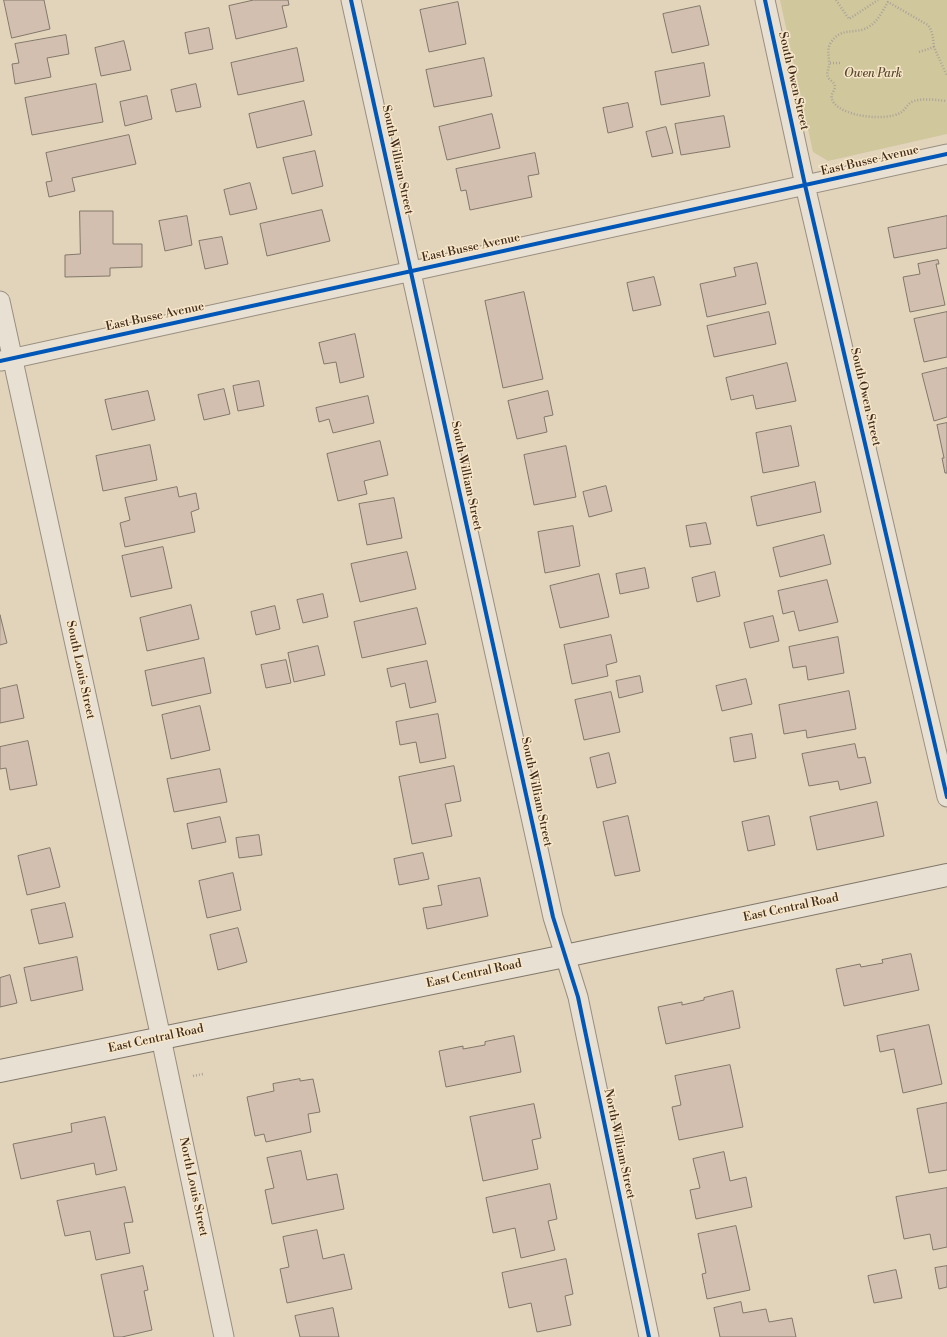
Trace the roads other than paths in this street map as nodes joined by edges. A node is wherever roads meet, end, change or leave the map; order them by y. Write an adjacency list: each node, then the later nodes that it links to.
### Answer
1 (351, 0): 5 (street, South William Street)
2 (765, 0): 4 (street, South Owen Street)
3 (947, 154): 4 (street, East Busse Avenue)
4 (805, 185): 5 (street, East Busse Avenue); 8 (street, South Owen Street)
5 (411, 271): 7 (street, East Busse Avenue); 10 (street, South William Street)
6 (0, 301): 7 (street, South Louis Street)
7 (6, 360): 11 (street, South Louis Street)
8 (947, 798)
9 (947, 876): 10 (main road, East Central Road)
10 (565, 956): 11 (main road, East Central Road); 14 (street, North William Street)
11 (161, 1038): 12 (main road, East Central Road); 13 (street, North Louis Street)
12 (0, 1071)
13 (224, 1337)
14 (649, 1337)

